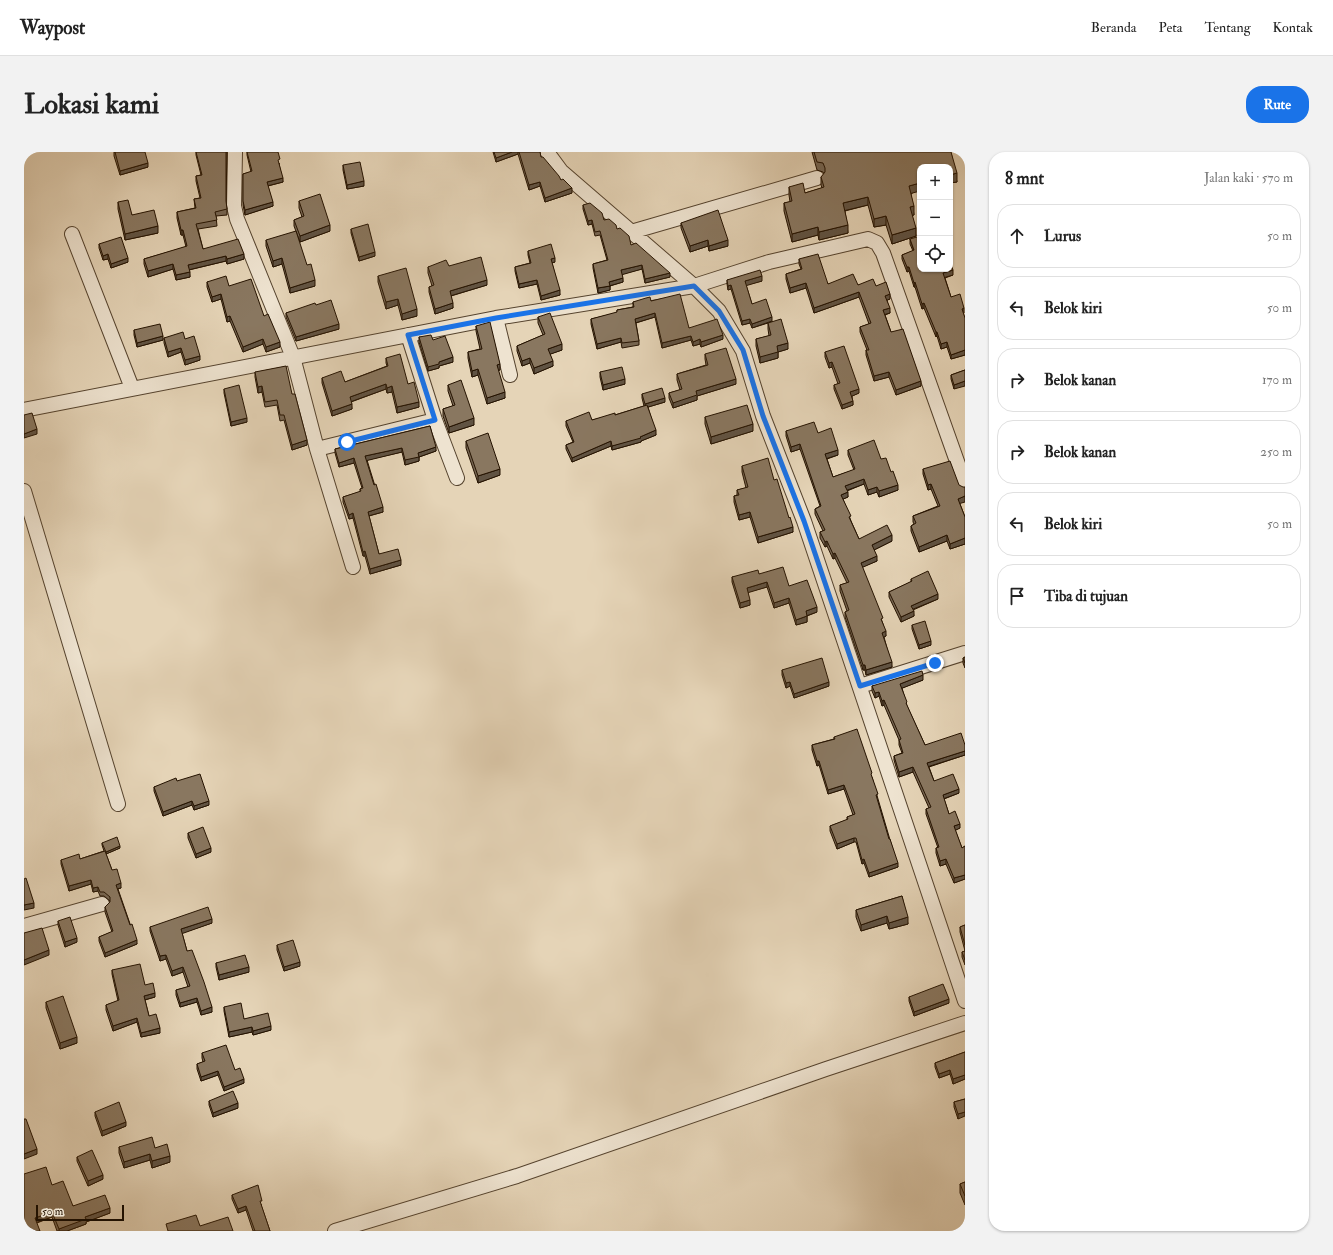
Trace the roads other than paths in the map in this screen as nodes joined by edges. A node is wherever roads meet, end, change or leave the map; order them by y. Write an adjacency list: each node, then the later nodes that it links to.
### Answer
1 (547, 152): 4 (street)
2 (238, 153): 9 (street)
3 (817, 178): 4 (street)
4 (631, 232): 6 (street)
5 (72, 234): 11 (street)
6 (694, 286): 7 (street); 16 (street); 20 (street)
7 (496, 318): 8 (street); 10 (street)
8 (408, 335): 9 (street); 13 (street)
9 (293, 357): 11 (street); 14 (street)
10 (510, 375)
11 (132, 388): 12 (street)
12 (24, 410)
13 (435, 420): 14 (street); 15 (street)
14 (317, 449): 18 (street)
15 (457, 478)
16 (965, 484)
17 (24, 491): 21 (street)
18 (353, 567)
19 (965, 653): 20 (street)
20 (860, 686): 24 (street)
21 (118, 804)
22 (102, 904): 23 (street)
23 (24, 926)
24 (965, 1001)
25 (965, 1023): 26 (street)
26 (335, 1231)

